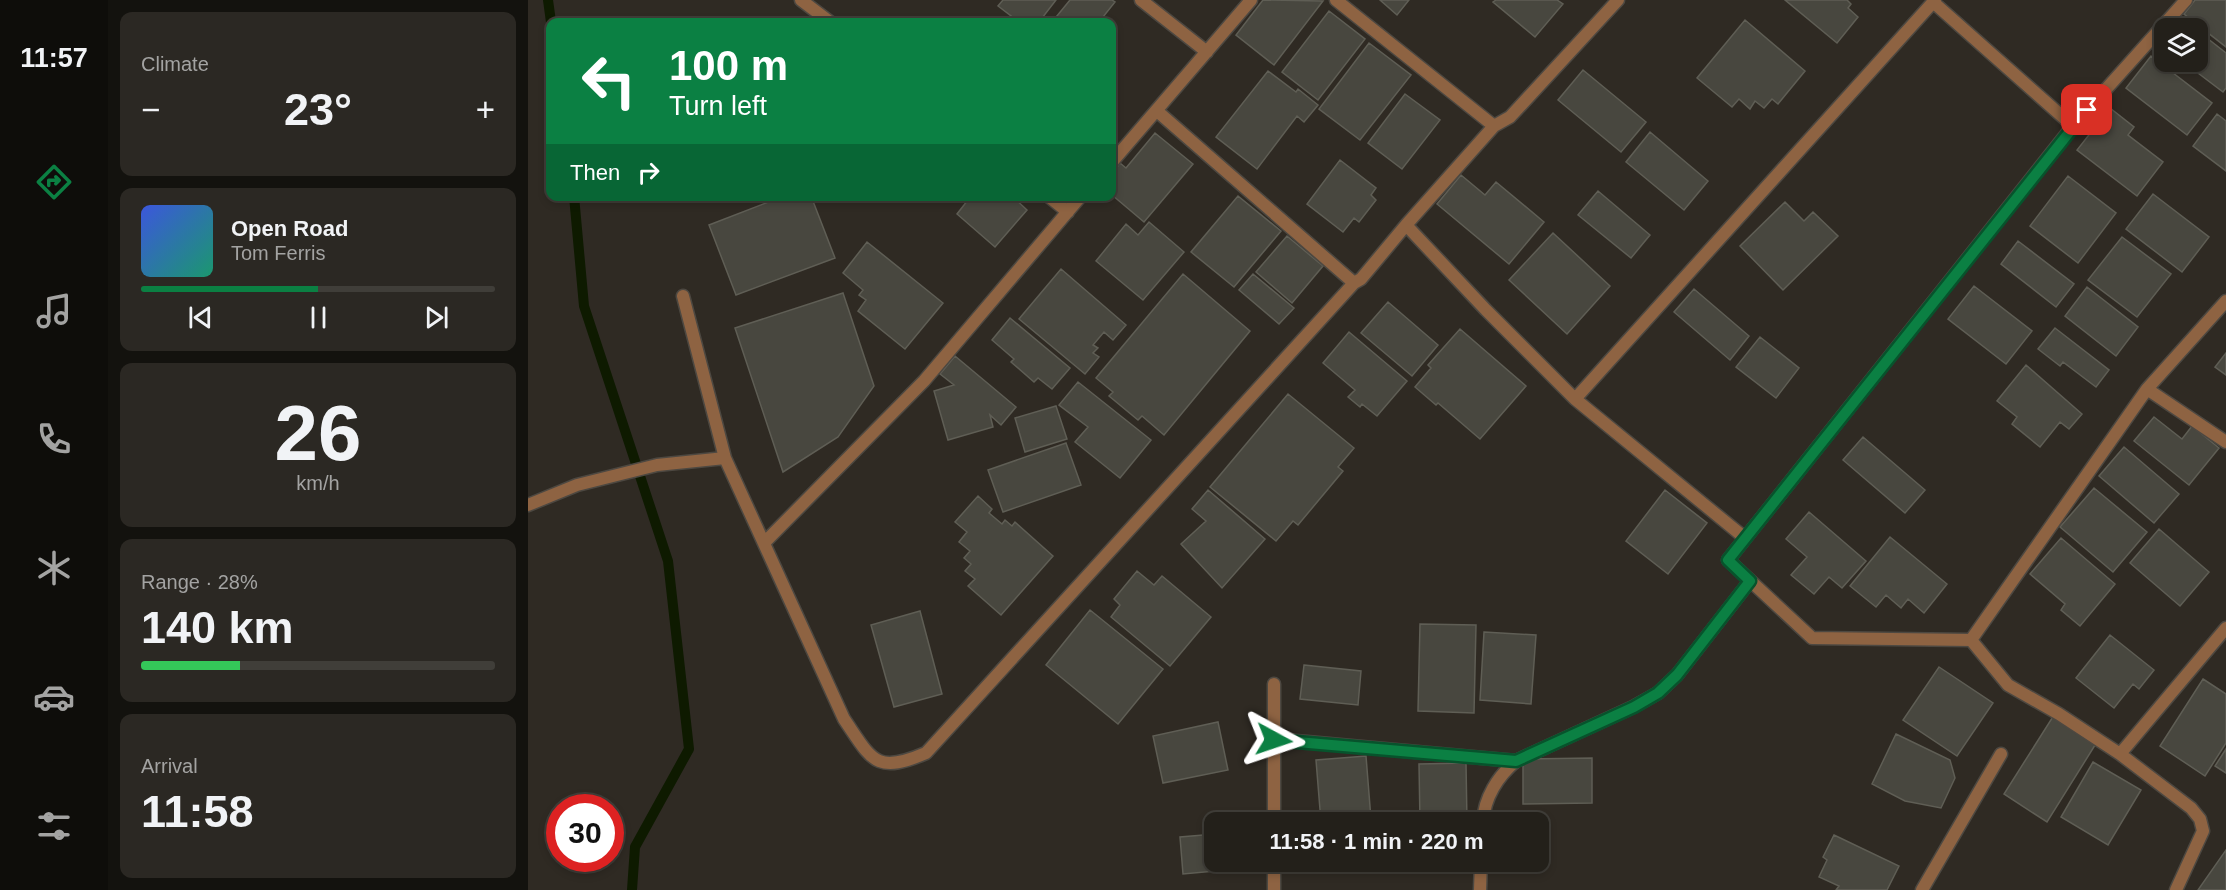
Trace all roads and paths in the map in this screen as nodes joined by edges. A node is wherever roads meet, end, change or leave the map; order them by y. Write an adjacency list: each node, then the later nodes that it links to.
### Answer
1 (801, 0): 8 (street)
2 (1141, 0): 9 (street)
3 (1251, 0): 9 (street)
4 (1336, 0): 11 (street)
5 (1617, 0): 11 (street)
6 (2186, 0): 12 (street)
7 (1934, 1): 12 (street); 22 (street)
8 (825, 18)
9 (1207, 52): 10 (street)
10 (1157, 111): 13 (street); 18 (street)
11 (1494, 126): 17 (street)
12 (2073, 126): 26 (street)
13 (1116, 157)
14 (1054, 201): 16 (street)
15 (1077, 201): 16 (street)
16 (1068, 212): 27 (street)
17 (1406, 225): 18 (street); 22 (street)
18 (1354, 283): 27 (street)
19 (683, 296): 24 (street)
20 (2226, 301): 21 (street)
21 (2147, 389): 23 (street); 30 (street)
22 (1575, 399): 26 (street)
23 (2226, 442)
24 (725, 458): 25 (street); 27 (street)
25 (528, 505)
26 (1744, 538): 28 (street)
27 (764, 543)
28 (1750, 581): 30 (street); 35 (street)
29 (2226, 628): 34 (street)
30 (1971, 640): 34 (street)
31 (1274, 684): 32 (street)
32 (1274, 740): 35 (street); 36 (street)
33 (2001, 754): 42 (street)
34 (2120, 754): 43 (street)
35 (1516, 761): 37 (street)
36 (1274, 812)
37 (1486, 812)
38 (1274, 872): 40 (street)
39 (1481, 872): 41 (street)
40 (1274, 890)
41 (1480, 890)
42 (1922, 890)
43 (2176, 890)

